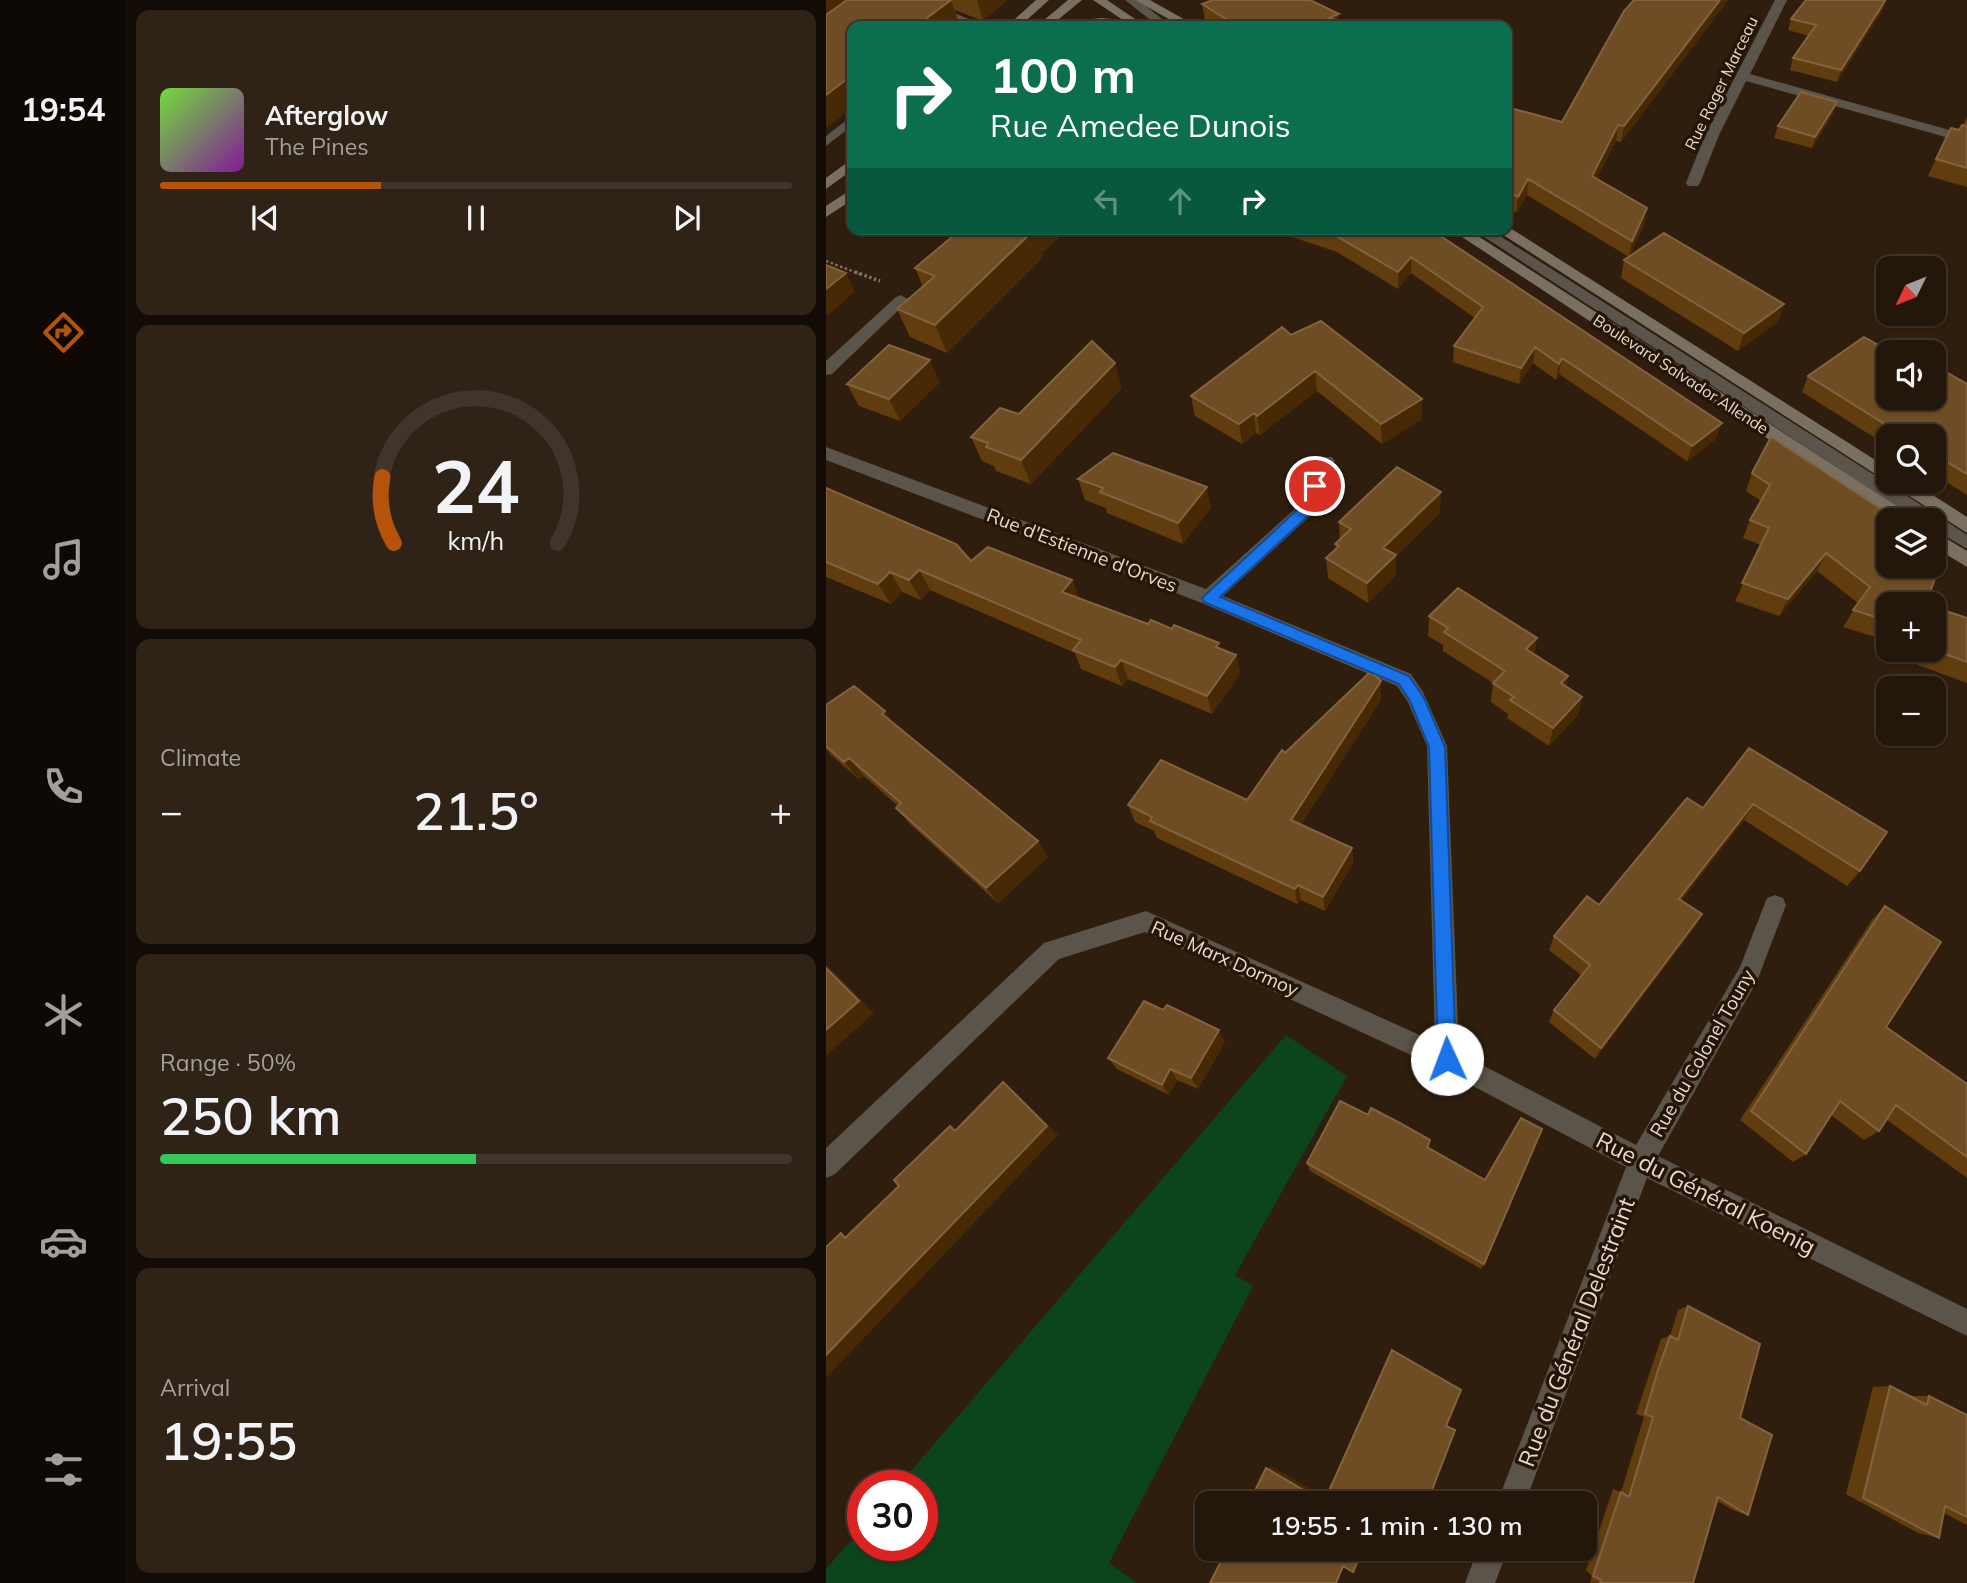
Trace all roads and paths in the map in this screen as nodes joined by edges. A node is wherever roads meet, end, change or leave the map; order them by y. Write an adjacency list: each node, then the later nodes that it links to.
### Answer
1 (911, 0): 8 (lane)
2 (1043, 0): 9 (main road)
3 (1076, 0): 10 (main road)
4 (1100, 0): 11 (main road)
5 (1131, 0): 12 (lane)
6 (1141, 0): 13 (main road)
7 (1781, 0): 14 (street, Rue Roger Marceau)
8 (968, 21)
9 (1019, 21)
10 (1049, 21)
11 (1132, 21)
12 (1158, 21)
13 (1181, 21)
14 (1742, 76): 16 (street); 19 (street, Rue Roger Marceau)
15 (847, 124): 17 (lane)
16 (1967, 139)
17 (826, 142)
18 (847, 167): 20 (main road)
19 (1693, 183)
20 (826, 185)
21 (847, 197): 22 (main road)
22 (826, 212)
23 (1466, 235): 33 (main road, Boulevard Salvador Allende)
24 (1488, 235): 34 (lane)
25 (1510, 235): 31 (main road, Boulevard Salvador Allende)
26 (826, 261): 27 (path)
27 (901, 300): 28 (street)
28 (826, 370)
29 (826, 453): 40 (street, Rue d'Estienne d'Orves)
30 (1326, 461): 40 (street)
31 (1876, 467)
32 (1917, 494): 35 (main road)
33 (1887, 508)
34 (1912, 508)
35 (1967, 526)
36 (1946, 530): 37 (lane)
37 (1967, 543)
38 (1946, 546): 39 (main road)
39 (1967, 560)
40 (1209, 598): 42 (street, Rue d'Estienne d'Orves)
41 (1775, 905): 43 (street, Rue du Colonel Touny)
42 (1447, 1059): 43 (street, Rue du Général Koenig); 44 (street, Rue Marx Dormoy)
43 (1641, 1161): 45 (street, Rue du Général Koenig); 46 (street, Rue du Général Delestraint)
44 (826, 1165)
45 (1967, 1323)
46 (1516, 1491)
47 (1488, 1561): 48 (street)
48 (1480, 1583)

